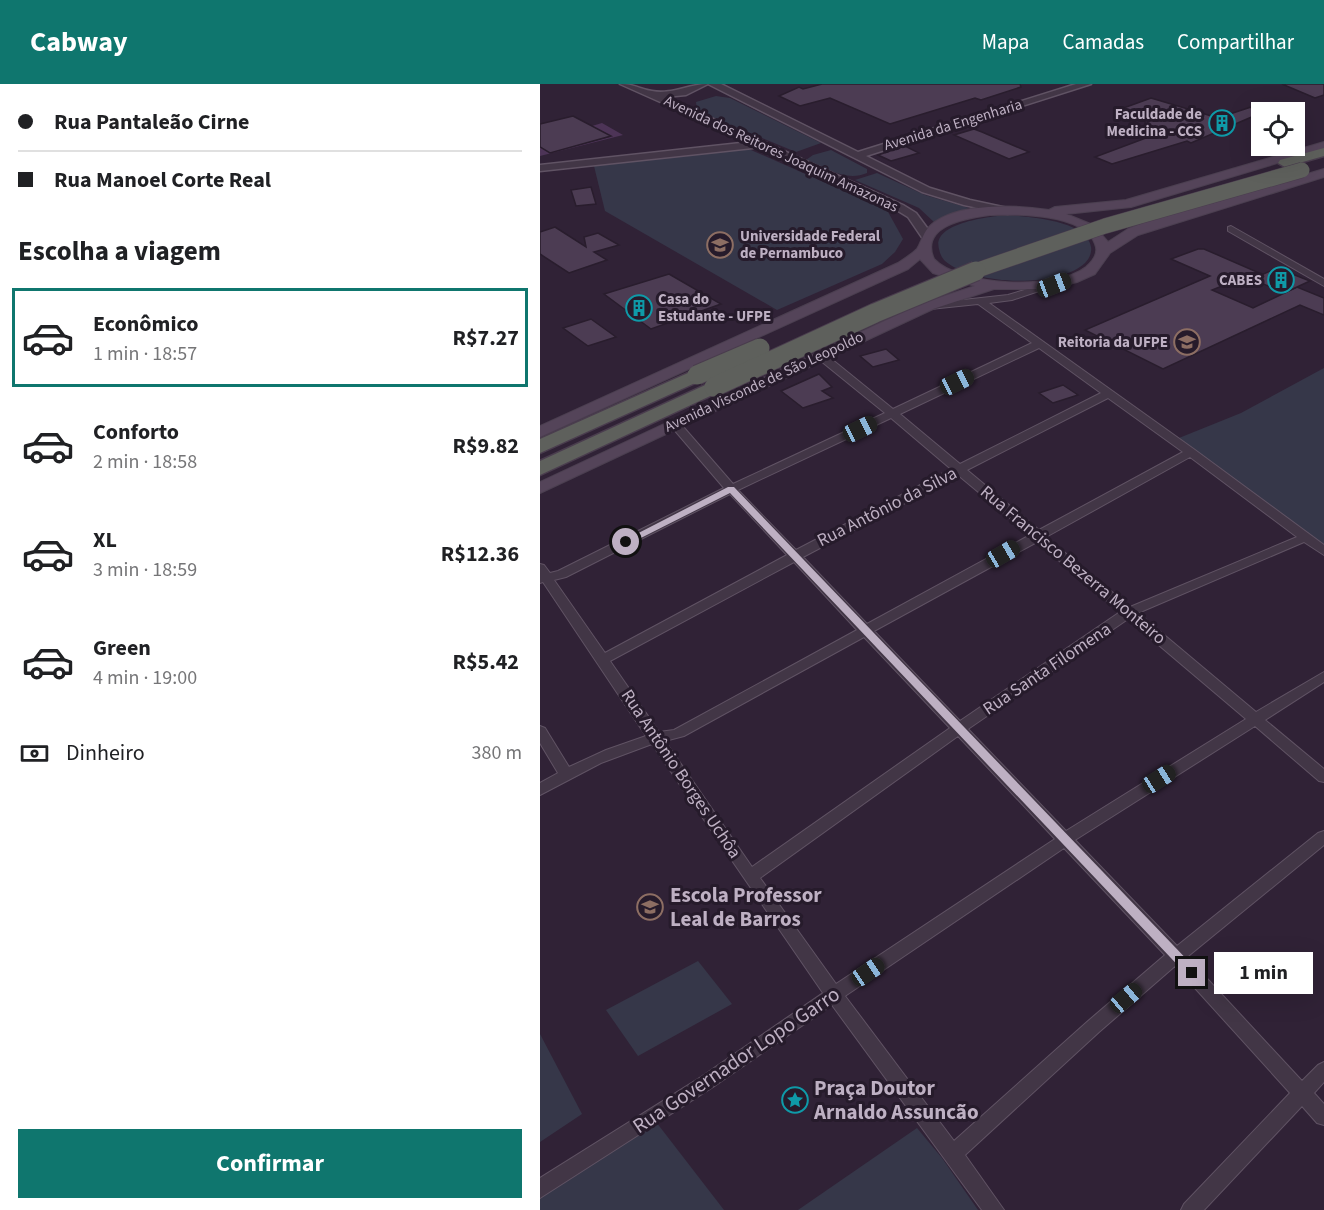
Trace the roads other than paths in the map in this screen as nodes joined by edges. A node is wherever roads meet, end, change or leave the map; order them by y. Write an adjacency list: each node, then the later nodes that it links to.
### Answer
1 (625, 84): 6 (street, Avenida dos Reitores Joaquim Amazonas)
2 (703, 84): 6 (street)
3 (713, 84): 7 (street, Avenida dos Reitores Joaquim Amazonas)
4 (1064, 84): 11 (street, Avenida da Engenharia)
5 (1086, 84): 13 (street, Avenida da Engenharia)
6 (646, 93): 8 (street, Avenida dos Reitores Joaquim Amazonas)
7 (733, 94): 8 (street); 11 (street, Avenida dos Reitores Joaquim Amazonas)
8 (690, 110): 9 (street, Avenida dos Reitores Joaquim Amazonas)
9 (762, 144): 14 (street, Avenida dos Reitores Joaquim Amazonas); 16 (street)
10 (1324, 145): 21 (main road)
11 (839, 148): 13 (street, Avenida dos Reitores Joaquim Amazonas); 14 (street, Avenida da Engenharia)
12 (1324, 152): 36 (highway, Avenida Visconde de São Leopoldo, bridge)
13 (857, 157): 18 (street, Avenida dos Reitores Joaquim Amazonas)
14 (795, 160): 19 (street, Avenida dos Reitores Joaquim Amazonas)
15 (1324, 163): 38 (highway, Avenida Visconde de São Leopoldo, bridge)
16 (540, 168)
17 (1324, 173): 24 (main road)
18 (869, 174): 19 (street); 20 (street, Avenida dos Reitores Joaquim Amazonas)
19 (840, 180): 23 (street, Avenida dos Reitores Joaquim Amazonas)
20 (1008, 211): 21 (main road); 23 (main road)
21 (1034, 212): 24 (main road)
22 (1231, 230): 26 (street)
23 (925, 243): 27 (main road); 35 (main road)
24 (1103, 251): 25 (main road)
25 (1066, 280): 27 (main road); 28 (street)
26 (1324, 283)
27 (992, 285): 29 (main road, Avenida Visconde de São Leopoldo)
28 (980, 301): 29 (street); 30 (street)
29 (928, 306): 31 (main road, Avenida Visconde de São Leopoldo)
30 (1039, 344): 32 (street); 33 (street)
31 (820, 355): 33 (street, Rua Francisco Bezerra Monteiro); 34 (main road, Avenida Visconde de São Leopoldo)
32 (1109, 393): 37 (street); 39 (street, Rua Antônio da Silva)
33 (892, 413): 39 (street, Rua Francisco Bezerra Monteiro); 41 (street)
34 (675, 424): 40 (main road, Avenida Visconde de São Leopoldo); 41 (street)
35 (540, 432)
36 (540, 447)
37 (1191, 452): 42 (street); 43 (street)
38 (540, 469)
39 (960, 470): 42 (street, Rua Francisco Bezerra Monteiro); 45 (street, Rua Antônio da Silva)
40 (540, 488)
41 (731, 489): 45 (street); 46 (street)
42 (1037, 535): 47 (street, Rua Francisco Bezerra Monteiro); 48 (street)
43 (1305, 538): 44 (street); 47 (street, Rua Santa Filomena)
44 (1324, 552)
45 (794, 556): 48 (street); 49 (street, Rua Antônio da Silva)
46 (542, 575): 49 (street, Rua Antônio Borges Uchôa)
47 (1130, 612): 51 (street, Rua Francisco Bezerra Monteiro); 52 (street, Rua Santa Filomena)
48 (868, 631): 52 (street); 54 (street)
49 (604, 659): 54 (street, Rua Antônio Borges Uchôa)
50 (1324, 676): 51 (street, Rua Governador Lopo Garro)
51 (1254, 719): 56 (street, Rua Francisco Bezerra Monteiro); 59 (street, Rua Governador Lopo Garro)
52 (959, 729): 59 (street); 60 (street, Rua Santa Filomena)
53 (540, 731): 55 (street)
54 (655, 738): 55 (street); 60 (street, Rua Antônio Borges Uchôa)
55 (566, 775): 57 (street)
56 (1324, 777)
57 (540, 790)
58 (1324, 837): 61 (street)
59 (1064, 840): 61 (street); 62 (street, Rua Governador Lopo Garro)
60 (750, 877): 62 (street, Rua Antônio Borges Uchôa)
61 (1176, 956): 64 (street); 66 (street)
62 (834, 995): 66 (street, Rua Antônio Borges Uchôa); 67 (street, Rua Governador Lopo Garro)
63 (1324, 1070): 64 (street)
64 (1303, 1093): 65 (street); 69 (street)
65 (1324, 1117)
66 (953, 1154): 68 (street, Rua Antônio Borges Uchôa)
67 (540, 1189)
68 (994, 1210)
69 (1191, 1210)

